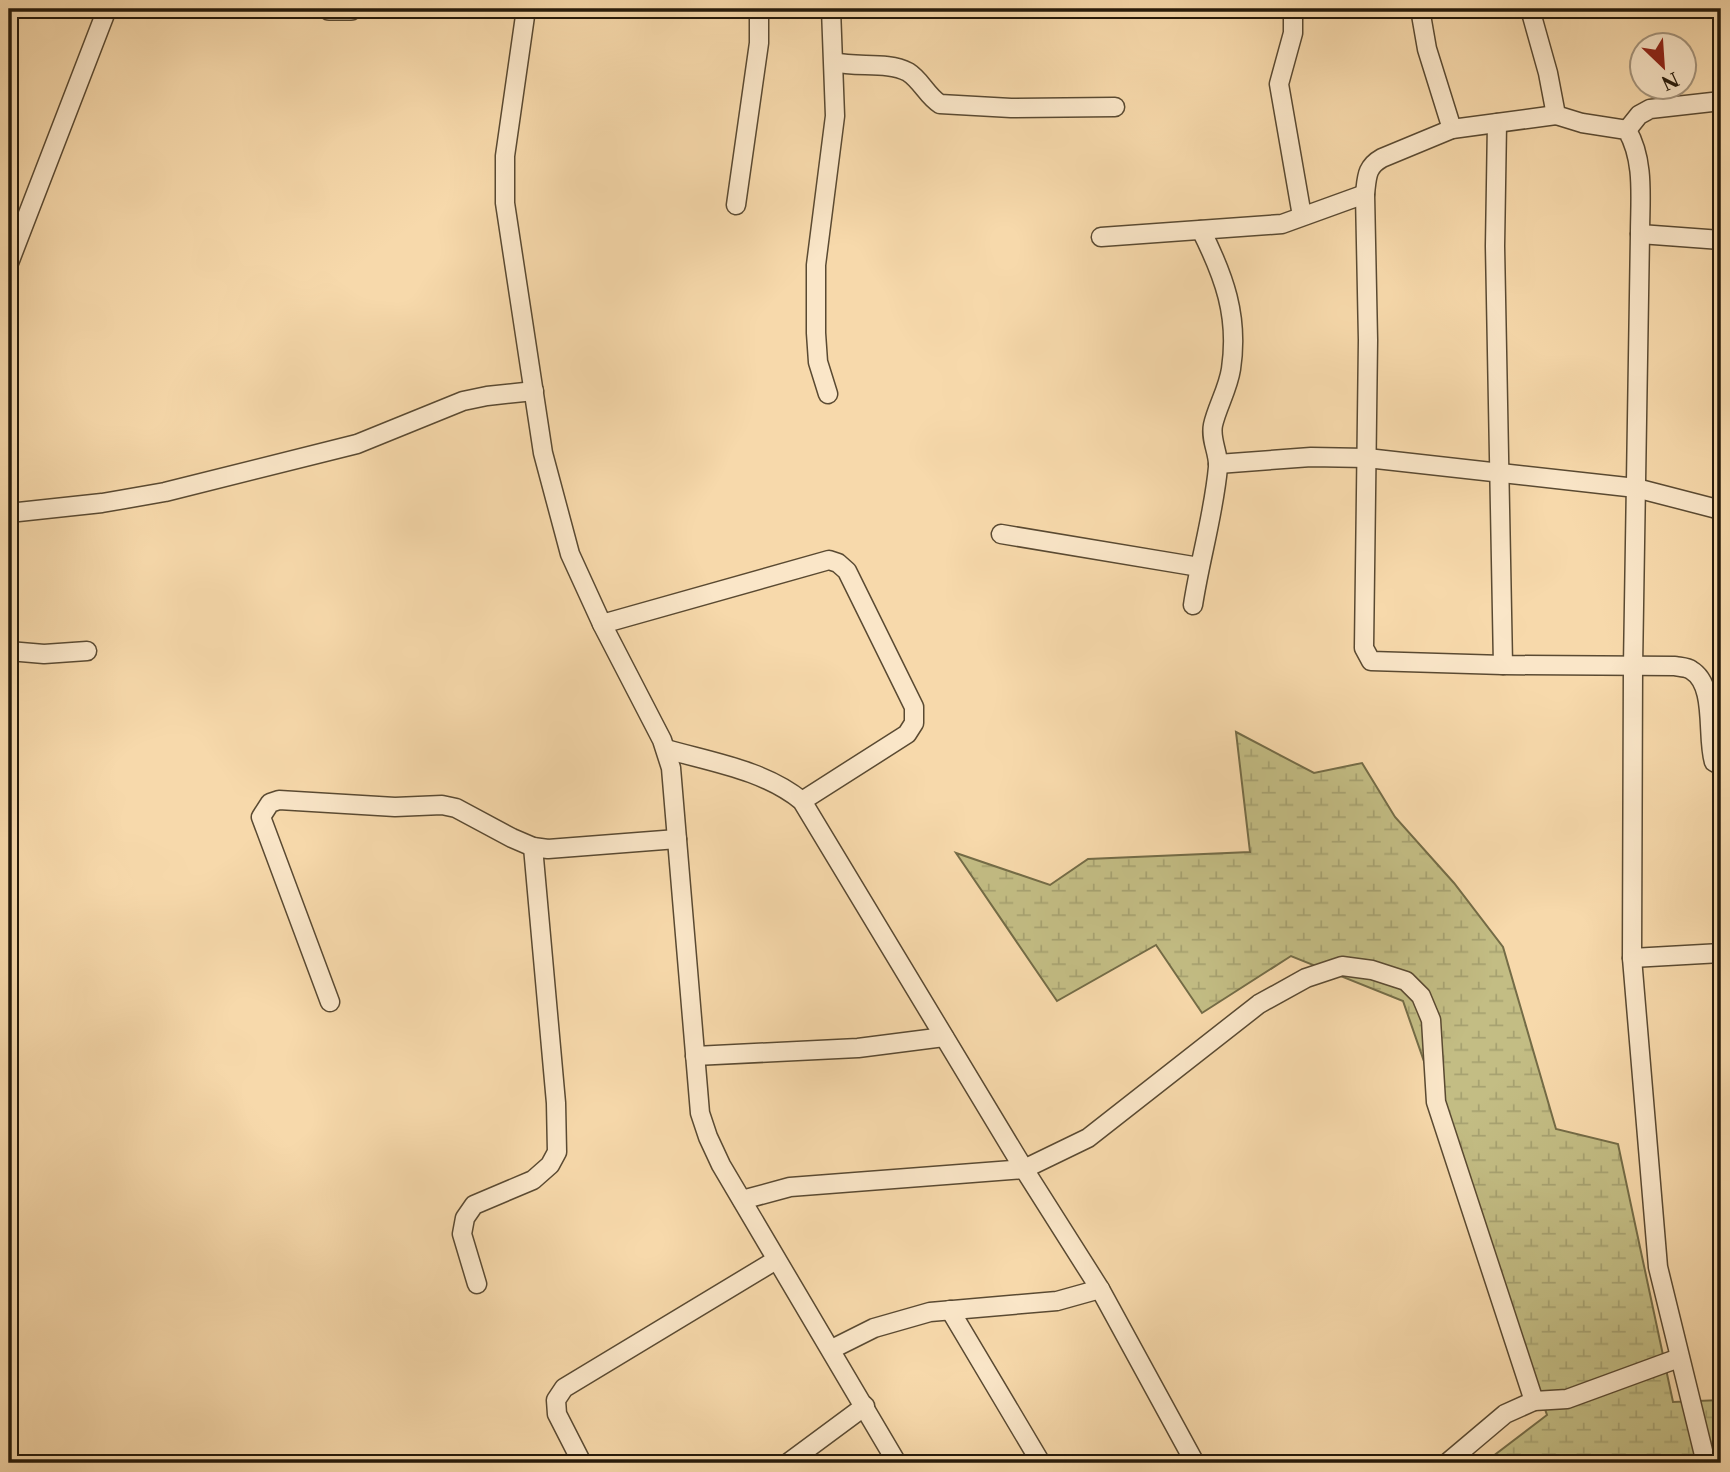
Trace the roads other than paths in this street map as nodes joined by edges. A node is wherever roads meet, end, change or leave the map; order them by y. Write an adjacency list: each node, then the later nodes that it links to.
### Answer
1 (107, 9): 24 (street)
2 (329, 9): 3 (street)
3 (352, 9)
4 (526, 9): 25 (street)
5 (759, 9): 18 (street)
6 (831, 9): 10 (street)
7 (1293, 9): 19 (street)
8 (1420, 9): 15 (street)
9 (1530, 9): 13 (street)
10 (835, 62): 12 (street); 26 (street)
11 (1721, 101): 16 (street)
12 (1115, 107)
13 (1556, 116): 14 (street); 16 (street)
14 (1497, 123): 15 (street); 29 (street)
15 (1452, 129): 17 (street)
16 (1627, 130): 21 (street)
17 (1365, 194): 19 (street); 27 (street)
18 (736, 205)
19 (1302, 216): 20 (street)
20 (1201, 230): 22 (street); 28 (street)
21 (1640, 234): 23 (street); 30 (street)
22 (1101, 237)
23 (1721, 240)
24 (9, 263)
25 (534, 391): 32 (street); 36 (street)
26 (828, 394)
27 (1367, 458): 28 (street); 29 (street); 39 (street)
28 (1219, 464): 34 (street)
29 (1499, 474): 30 (street); 39 (street)
30 (1636, 488): 31 (street); 40 (street)
31 (1721, 510)
32 (9, 513)
33 (1001, 534): 34 (street)
34 (1199, 566): 35 (street)
35 (1194, 605)
36 (602, 624): 41 (street); 43 (street)
37 (9, 651): 38 (street)
38 (87, 651)
39 (1503, 665): 40 (street)
40 (1633, 667): 42 (street); 47 (street)
41 (666, 749): 43 (street); 44 (street)
42 (1721, 766)
43 (802, 801): 49 (street)
44 (677, 839): 45 (street); 50 (street)
45 (533, 847): 48 (street); 54 (street)
46 (1721, 953): 47 (street)
47 (1632, 958): 58 (street)
48 (330, 1002)
49 (944, 1037): 50 (street); 51 (street)
50 (695, 1056): 52 (street)
51 (1024, 1169): 52 (street); 55 (street); 59 (street)
52 (742, 1200): 53 (street)
53 (776, 1260): 57 (street); 61 (street)
54 (477, 1284)
55 (1100, 1289): 56 (street); 65 (street)
56 (950, 1310): 57 (street); 64 (street)
57 (832, 1349): 60 (street)
58 (1679, 1358): 59 (street); 67 (street)
59 (1534, 1401): 66 (street)
60 (864, 1406): 62 (street); 63 (street)
61 (582, 1463)
62 (788, 1463)
63 (897, 1463)
64 (1041, 1463)
65 (1195, 1463)
66 (1447, 1463)
67 (1706, 1463)

